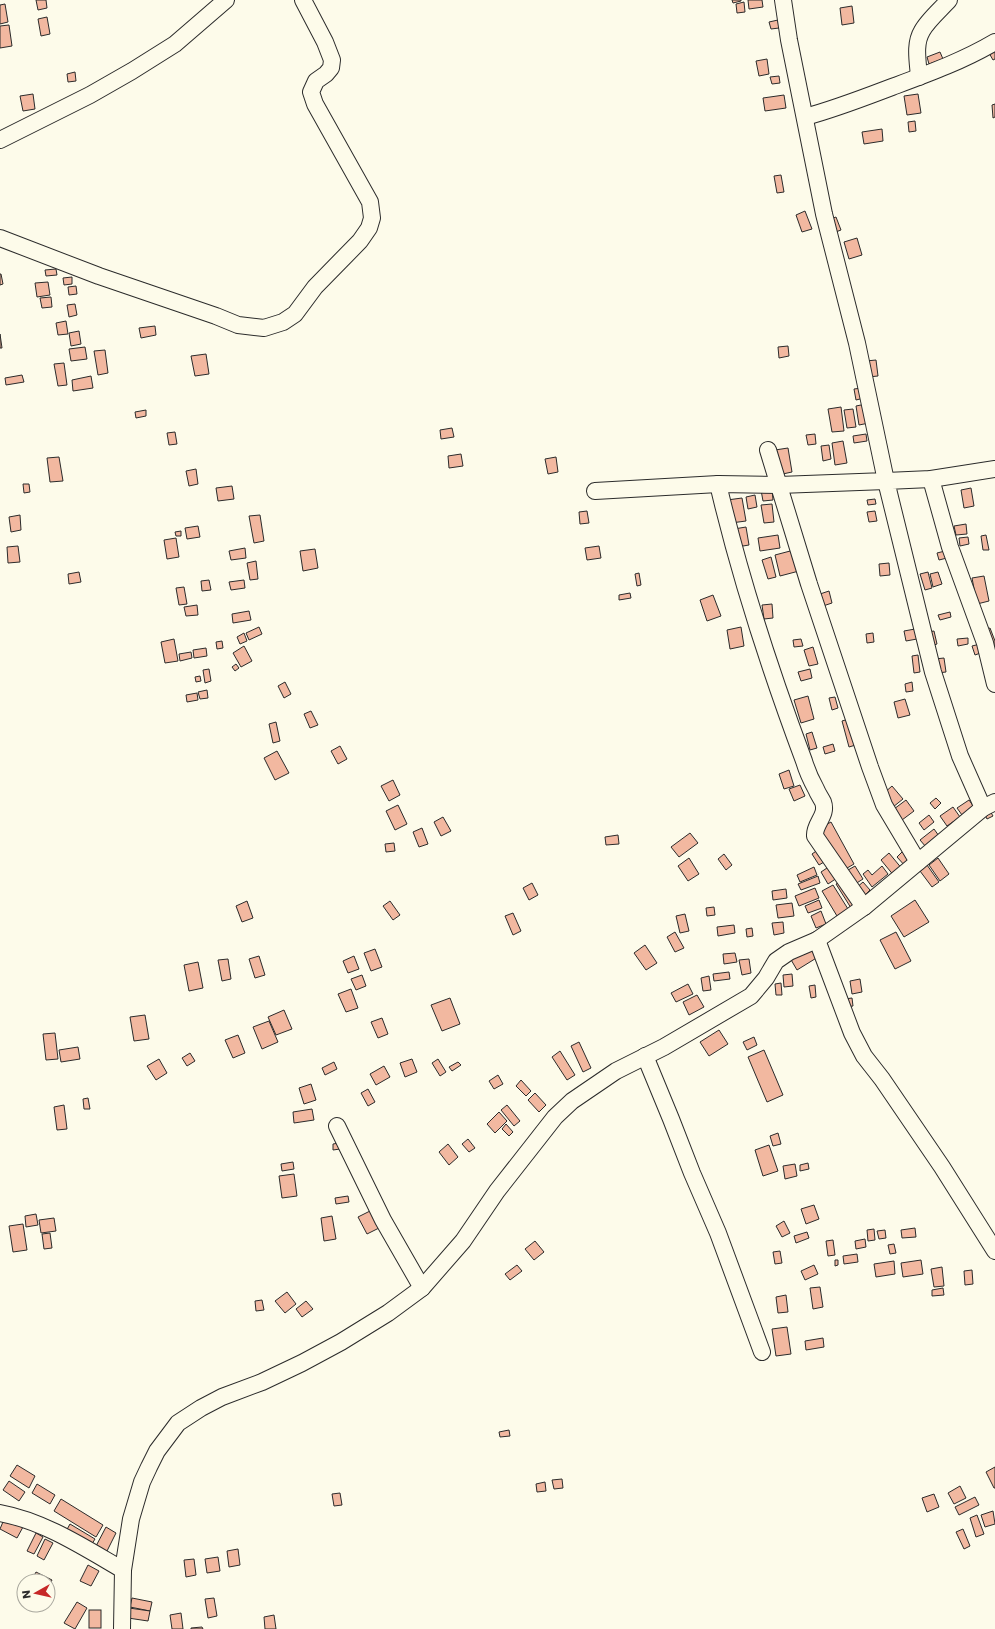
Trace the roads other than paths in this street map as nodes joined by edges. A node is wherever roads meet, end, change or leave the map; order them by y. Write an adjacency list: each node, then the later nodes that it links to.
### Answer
1 (226, 0): 8 (street)
2 (303, 0): 9 (street)
3 (783, 0): 7 (street)
4 (948, 0): 6 (street)
5 (995, 42): 6 (street)
6 (919, 77): 7 (street)
7 (805, 117): 13 (street)
8 (0, 140)
9 (0, 238)
10 (768, 450): 15 (street)
11 (995, 469): 12 (street)
12 (931, 480): 13 (street); 17 (street)
13 (886, 481): 15 (street); 18 (street)
14 (718, 484): 15 (street); 16 (street); 20 (street)
15 (779, 485): 19 (street)
16 (595, 491)
17 (995, 684)
18 (989, 805): 19 (street)
19 (918, 862): 20 (street)
20 (864, 907): 21 (street)
21 (817, 940): 22 (street); 24 (street)
22 (645, 1056): 25 (street); 26 (street)
23 (337, 1126): 25 (street)
24 (995, 1251)
25 (422, 1288): 28 (street)
26 (762, 1352)
27 (0, 1513): 28 (street)
28 (124, 1570): 29 (street)
29 (122, 1629)

